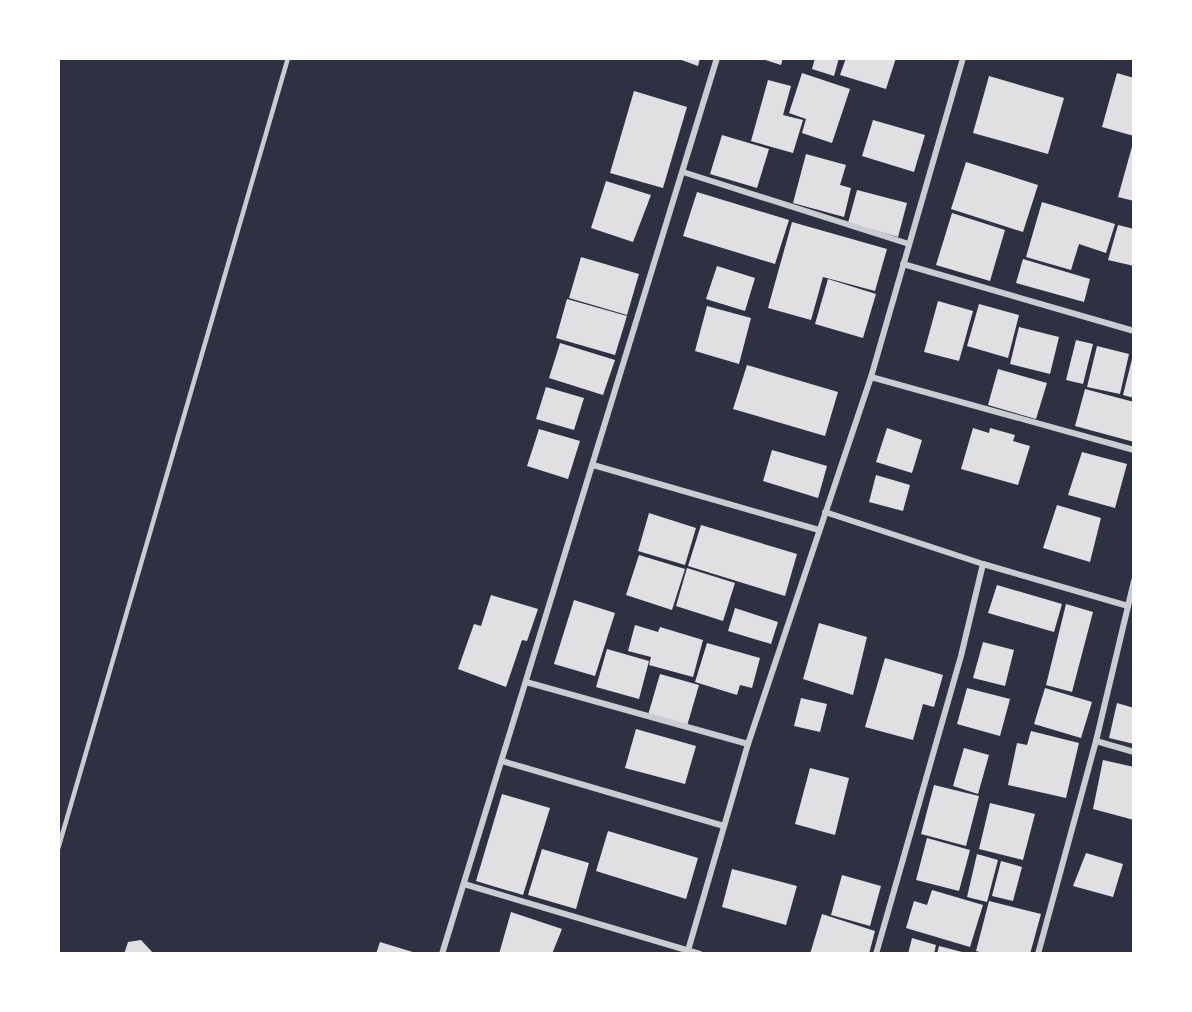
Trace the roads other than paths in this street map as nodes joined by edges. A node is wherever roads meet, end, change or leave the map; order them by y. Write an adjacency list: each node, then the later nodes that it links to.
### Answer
1 (288, 58): 22 (lane)
2 (717, 58): 4 (street)
3 (963, 58): 5 (street)
4 (683, 172): 5 (street); 10 (street)
5 (909, 244): 6 (street)
6 (903, 264): 7 (street); 8 (street)
7 (1134, 331)
8 (870, 376): 9 (street); 11 (street)
9 (1134, 450)
10 (593, 465): 12 (street); 16 (street)
11 (825, 512): 12 (street); 13 (street)
12 (819, 530): 18 (street)
13 (983, 564): 15 (street); 27 (street)
14 (1134, 581): 15 (street)
15 (1128, 606): 17 (street)
16 (526, 682): 18 (street); 20 (street)
17 (1096, 741): 19 (street); 28 (street)
18 (748, 744): 21 (street)
19 (1134, 752)
20 (502, 761): 21 (street); 23 (street)
21 (724, 826): 24 (street)
22 (58, 849)
23 (464, 884): 24 (street); 25 (street)
24 (688, 952): 26 (street)
25 (442, 954)
26 (700, 954)
27 (876, 954)
28 (1038, 954)

